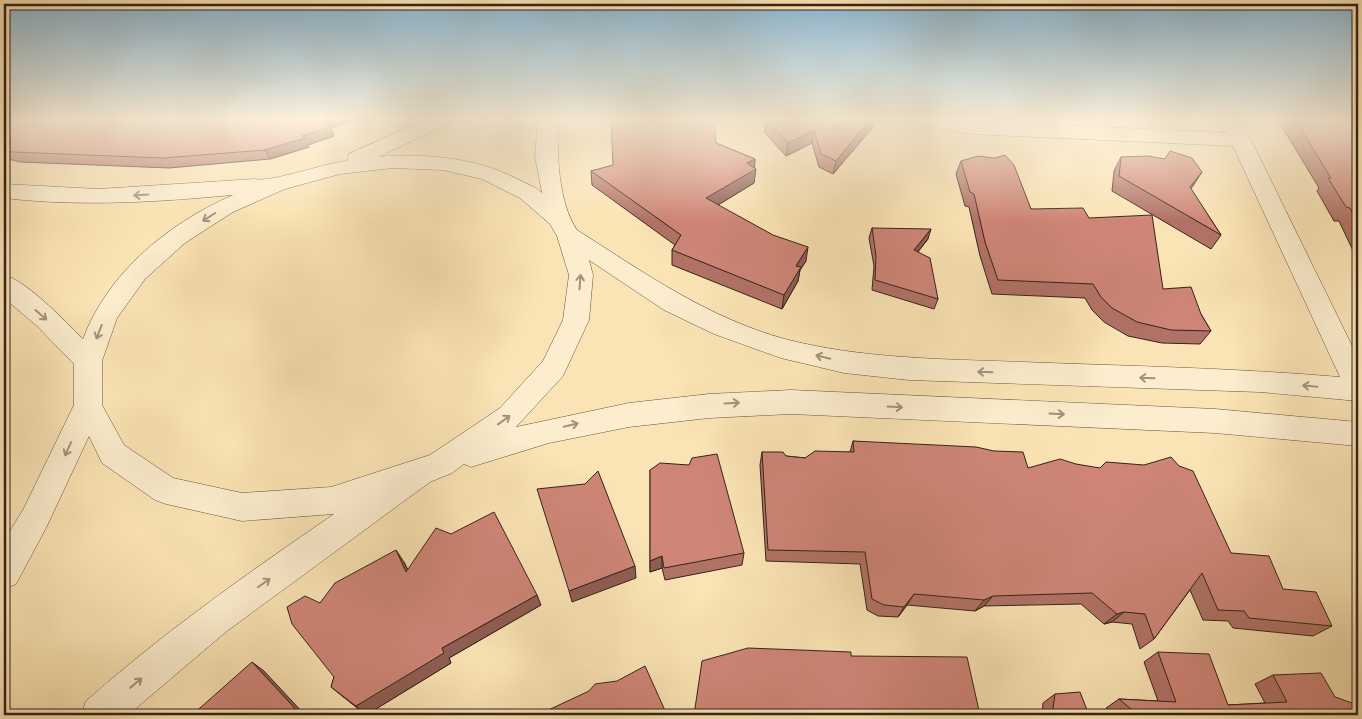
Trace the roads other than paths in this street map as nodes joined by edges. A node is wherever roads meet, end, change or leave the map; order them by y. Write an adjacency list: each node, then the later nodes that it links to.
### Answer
1 (370, 154): 4 (street)
2 (546, 154): 7 (street)
3 (1247, 154): 10 (street)
4 (340, 168): 5 (street); 7 (street)
5 (277, 184): 6 (street, one-way to 6); 9 (street, one-way to 9)
6 (4, 191)
7 (563, 228): 10 (street, one-way to 7); 13 (street, one-way to 7)
8 (4, 284): 9 (street, one-way to 9)
9 (88, 361): 11 (street)
10 (1358, 388)
11 (88, 405): 13 (street); 14 (street, one-way to 14)
12 (1358, 434): 13 (street, one-way to 12)
13 (430, 468): 15 (street, one-way to 13)
14 (4, 573)
15 (100, 715)

